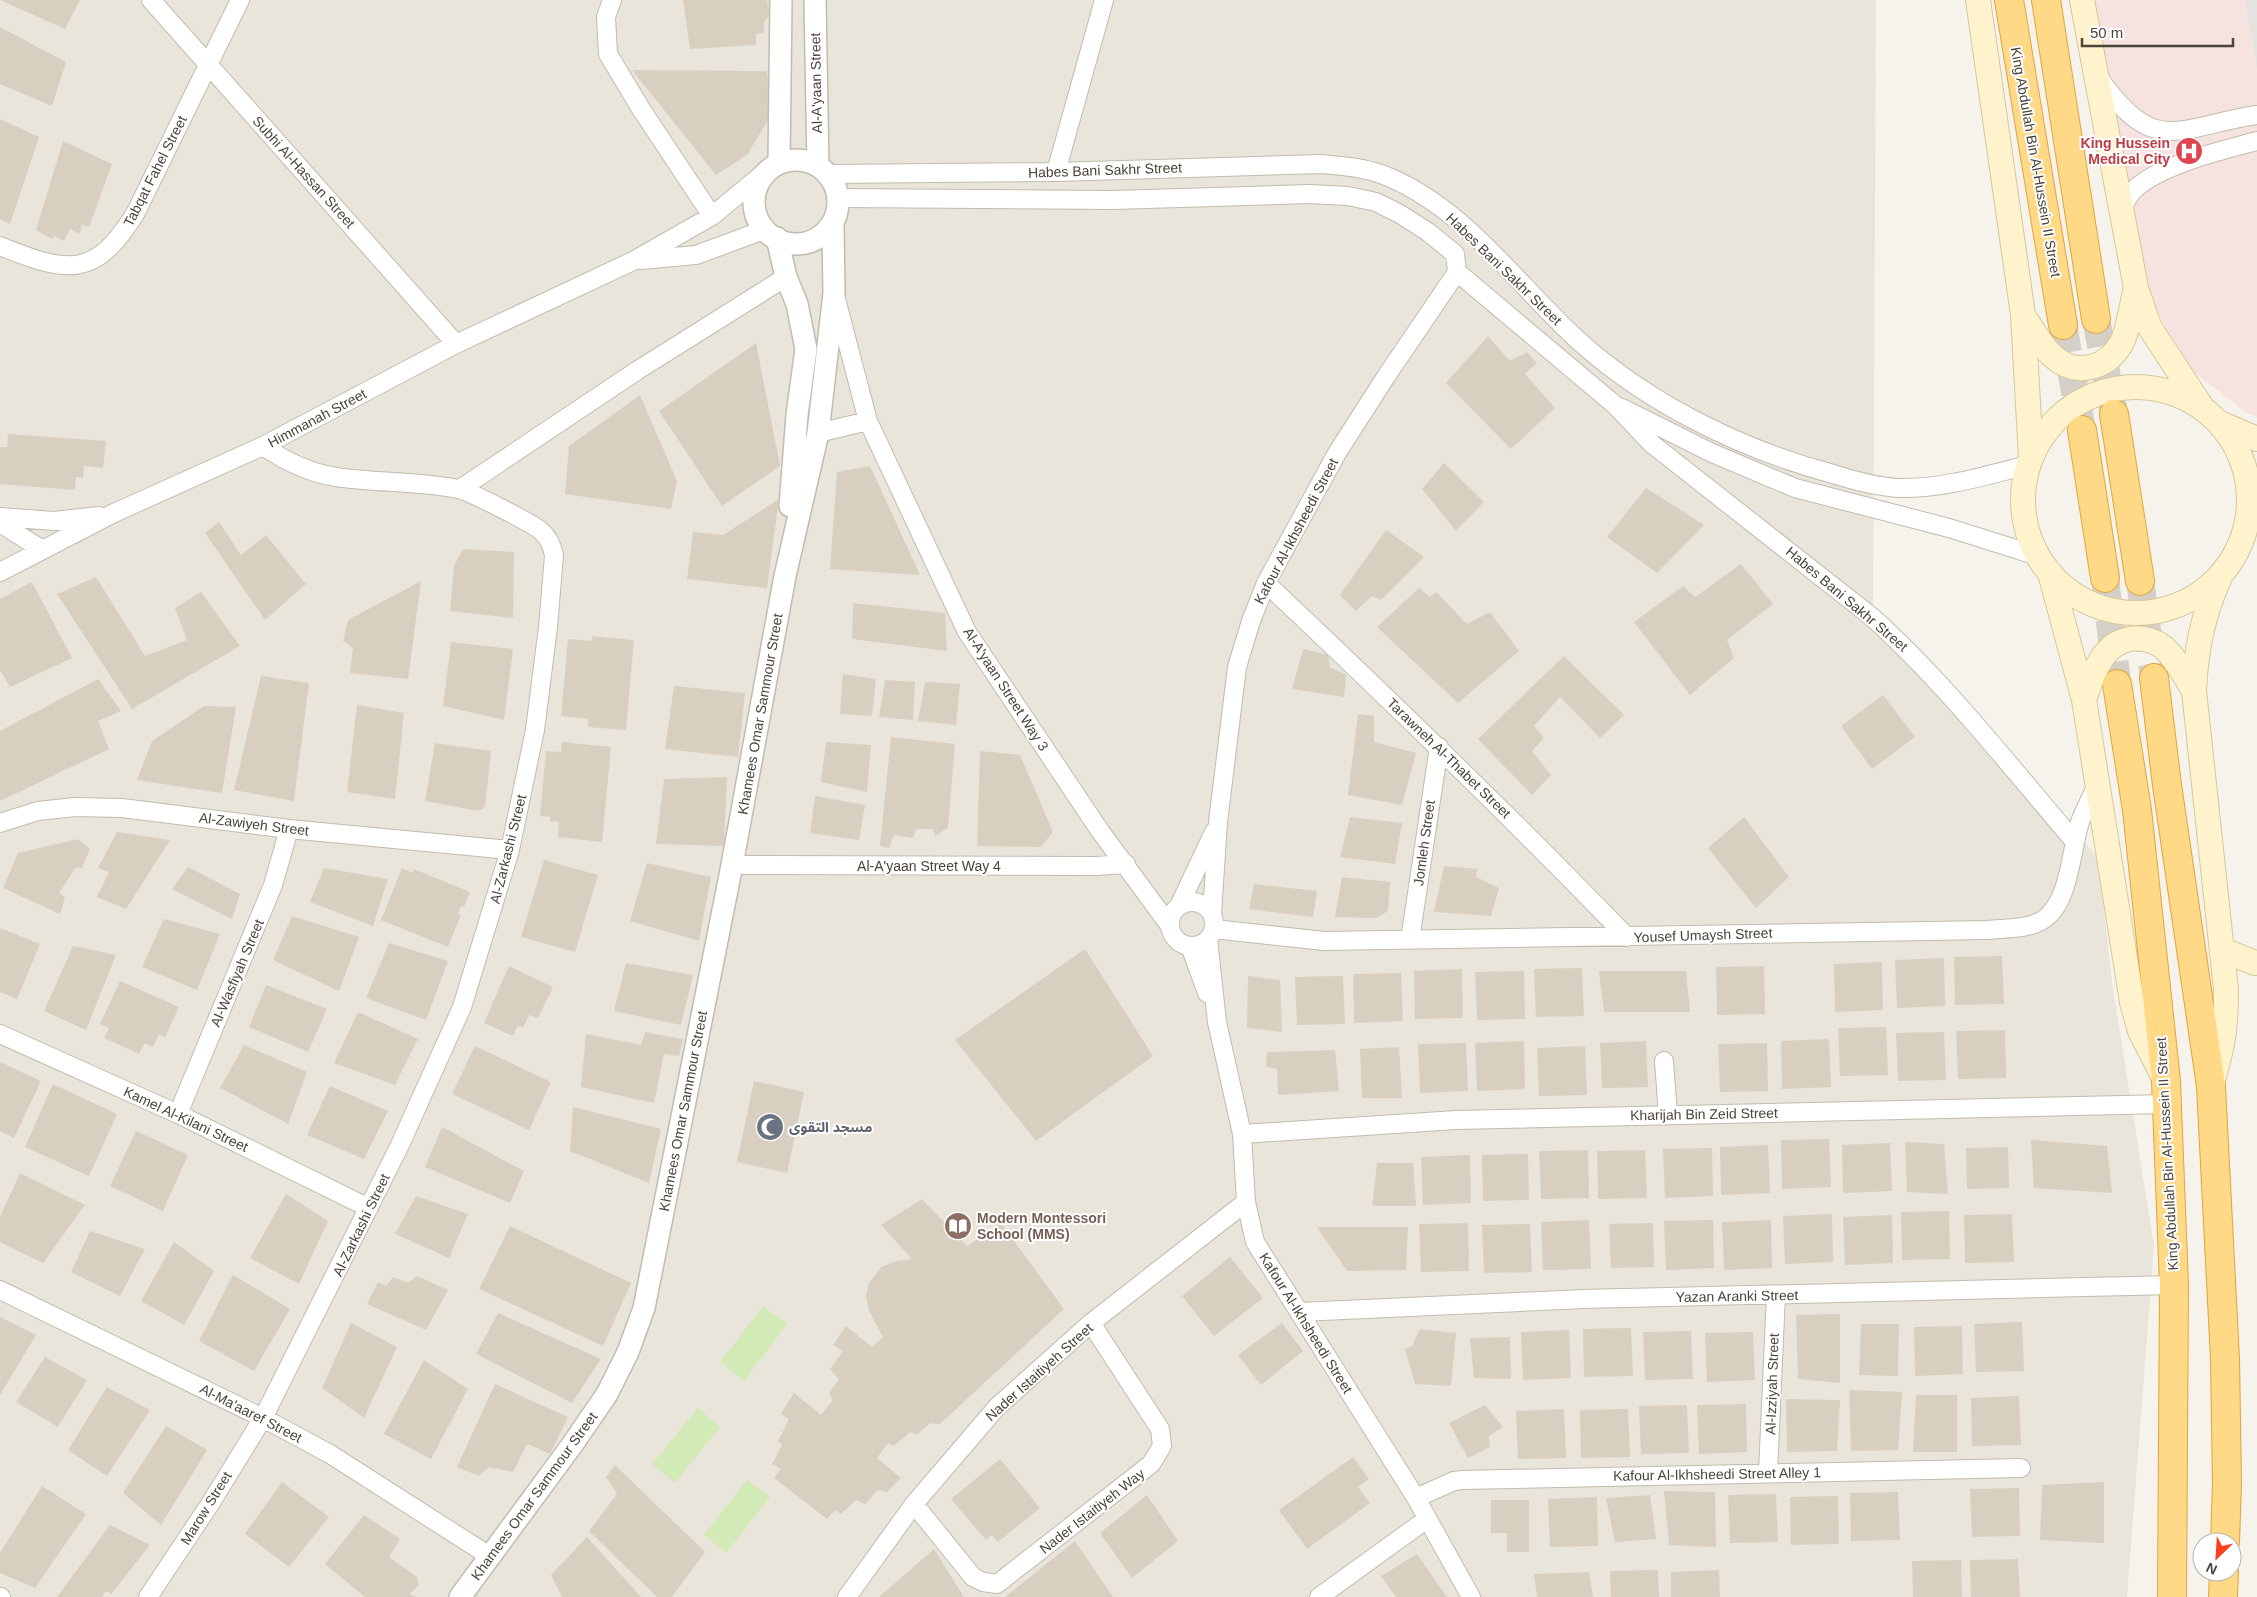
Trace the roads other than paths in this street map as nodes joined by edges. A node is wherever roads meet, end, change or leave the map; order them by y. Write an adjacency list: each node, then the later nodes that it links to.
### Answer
1 (152, 0): 11 (street, Subhi Al-Hassan Street)
2 (240, 0): 11 (street, Tabqat Fahel Street)
3 (612, 0): 20 (street)
4 (781, 0): 15 (street)
5 (815, 0): 16 (street, Al-A'yaan Street)
6 (1104, 0): 17 (street)
7 (1978, 0): 29 (main road)
8 (2009, 0): 31 (highway, King Abdullah Bin Al-Hussein II Street)
9 (2046, 0): 30 (highway)
10 (2082, 0): 12 (main road)
11 (208, 66): 23 (street, Tabqat Fahel Street); 32 (street, Subhi Al-Hassan Street)
12 (2095, 72): 13 (street); 19 (main road)
13 (2257, 115)
14 (2257, 141): 19 (street)
15 (772, 168): 16 (street); 20 (street, Himmanah Street); 22 (street)
16 (823, 170): 17 (street, Habes Bani Sakhr Street); 18 (street)
17 (1056, 172): 42 (street, Habes Bani Sakhr Street)
18 (838, 198): 21 (street); 25 (street, Habes Bani Sakhr Street)
19 (2121, 210): 27 (main road)
20 (712, 216): 24 (street, Himmanah Street)
21 (832, 225): 22 (street); 28 (street, Khamees Omar Sammour Street)
22 (770, 234): 24 (street, Himmanah Street); 26 (street, Khamees Omar Sammour Street)
23 (0, 246)
24 (633, 261): 32 (street, Himmanah Street)
25 (1457, 272): 33 (street, Habes Bani Sakhr Street); 55 (street, Kafour Al-Ikhsheedi Street)
26 (786, 277): 43 (street); 52 (street, Khamees Omar Sammour Street)
27 (2136, 288): 29 (main road); 34 (main road)
28 (834, 293): 36 (street, Al-A'yaan Street Way 3); 39 (street, Khamees Omar Sammour Street)
29 (2023, 316): 42 (main road)
30 (2096, 319)
31 (2063, 324)
32 (456, 344): 41 (street, Himmanah Street)
33 (1615, 404): 49 (street, Habes Bani Sakhr Street); 65 (street, Habes Bani Sakhr Street)
34 (2202, 407): 37 (main road); 42 (main road)
35 (2114, 414): 54 (highway)
36 (868, 421): 39 (street); 67 (street, Al-A'yaan Street Way 3)
37 (2221, 424): 40 (main road); 51 (main road)
38 (2082, 430): 53 (highway)
39 (818, 433): 52 (street, Khamees Omar Sammour Street)
40 (2257, 439)
41 (263, 446): 43 (street, Al-Zarkashi Street); 44 (street, Himmanah Street)
42 (2030, 461): 49 (main road)
43 (460, 489): 66 (street, Al-Zarkashi Street)
44 (114, 513): 45 (street); 47 (street, Himmanah Street)
45 (0, 517)
46 (0, 523): 47 (street)
47 (41, 550): 50 (street, Himmanah Street)
48 (2257, 550): 51 (main road)
49 (2044, 564): 51 (main road); 59 (main road)
50 (2, 567)
51 (2225, 570): 58 (main road)
52 (784, 576): 68 (street, Khamees Omar Sammour Street)
53 (2105, 578)
54 (2140, 581)
55 (1266, 584): 60 (street, Tarawneh Al-Thabet Street); 62 (street, Kafour Al-Ikhsheedi Street)
56 (2154, 678): 80 (highway)
57 (2117, 684): 81 (highway, King Abdullah Bin Al-Hussein II Street)
58 (2194, 691): 59 (main road); 75 (main road)
59 (2084, 700): 61 (main road)
60 (1439, 747): 72 (street, Tarawneh Al-Thabet Street); 73 (street, Jomleh Street)
61 (2098, 783): 65 (street, Yousef Umaysh Street); 81 (main road)
62 (1218, 822): 69 (street, Kafour Al-Ikhsheedi Street); 71 (street, Kafour Al-Ikhsheedi Street)
63 (0, 823): 64 (street, Al-Zawiyeh Street)
64 (289, 829): 66 (street, Al-Zawiyeh Street); 82 (street, Al-Wasfiyah Street)
65 (2075, 842): 72 (street, Yousef Umaysh Street)
66 (510, 850): 86 (street, Al-Zarkashi Street)
67 (1126, 864): 68 (street, Al-A'yaan Street Way 4); 69 (street, Al-A'yaan Street Way 3); 70 (street, Al-A'yaan Street Way 3)
68 (732, 865): 99 (street, Khamees Omar Sammour Street)
69 (1178, 906): 70 (street); 71 (street)
70 (1170, 926): 74 (street)
71 (1211, 927): 73 (street, Yousef Umaysh Street); 74 (street); 77 (street, Kafour Al-Ikhsheedi Street)
72 (1627, 937): 73 (street, Yousef Umaysh Street)
73 (1410, 940)
74 (1190, 946): 77 (street, Kafour Al-Ikhsheedi Street)
75 (2223, 950): 76 (main road); 80 (main road)
76 (2254, 963)
77 (1217, 1022): 84 (street, Kafour Al-Ikhsheedi Street)
78 (0, 1034): 82 (street, Kamel Al-Kilani Street)
79 (1664, 1061): 83 (street)
80 (2211, 1086): 98 (highway)
81 (2166, 1092): 83 (street, Kharijah Bin Zeid Street); 87 (highway, King Abdullah Bin Al-Hussein II Street)
82 (178, 1114): 86 (street, Kamel Al-Kilani Street)
83 (1668, 1115): 84 (street, Kharijah Bin Zeid Street)
84 (1242, 1134): 85 (street, Kafour Al-Ikhsheedi Street)
85 (1246, 1202): 90 (street, Kafour Al-Ikhsheedi Street); 91 (street, Nader Istaitiyeh Street)
86 (369, 1208): 92 (street, Al-Zarkashi Street)
87 (2174, 1285): 89 (street, Yazan Aranki Street); 106 (highway, King Abdullah Bin Al-Hussein II Street)
88 (0, 1290): 92 (street, Al-Ma'aaref Street)
89 (1776, 1295): 90 (street, Yazan Aranki Street); 94 (street, Al-Izziyah Street)
90 (1300, 1312): 95 (street, Kafour Al-Ikhsheedi Street)
91 (1092, 1323): 96 (street, Nader Istaitiyeh Street); 96 (street, Nader Istaitiyeh Way)
92 (263, 1418): 99 (street, Al-Ma'aaref Street); 101 (street, Marow Street)
93 (2021, 1468): 94 (street, Kafour Al-Ikhsheedi Street Alley 1)
94 (1768, 1472): 95 (street, Kafour Al-Ikhsheedi Street Alley 1)
95 (1416, 1498): 97 (street, Kafour Al-Ikhsheedi Street)
96 (914, 1504): 103 (street, Nader Istaitiyeh Street)
97 (1427, 1519): 104 (street); 105 (street, Kafour Al-Ikhsheedi Street)
98 (2225, 1532)
99 (491, 1557): 102 (street, Khamees Omar Sammour Street)
100 (2224, 1582): 107 (highway)
101 (148, 1597)
102 (460, 1597)
103 (847, 1597)
104 (1319, 1597)
105 (1471, 1597)
106 (2172, 1597)
107 (2223, 1597)

